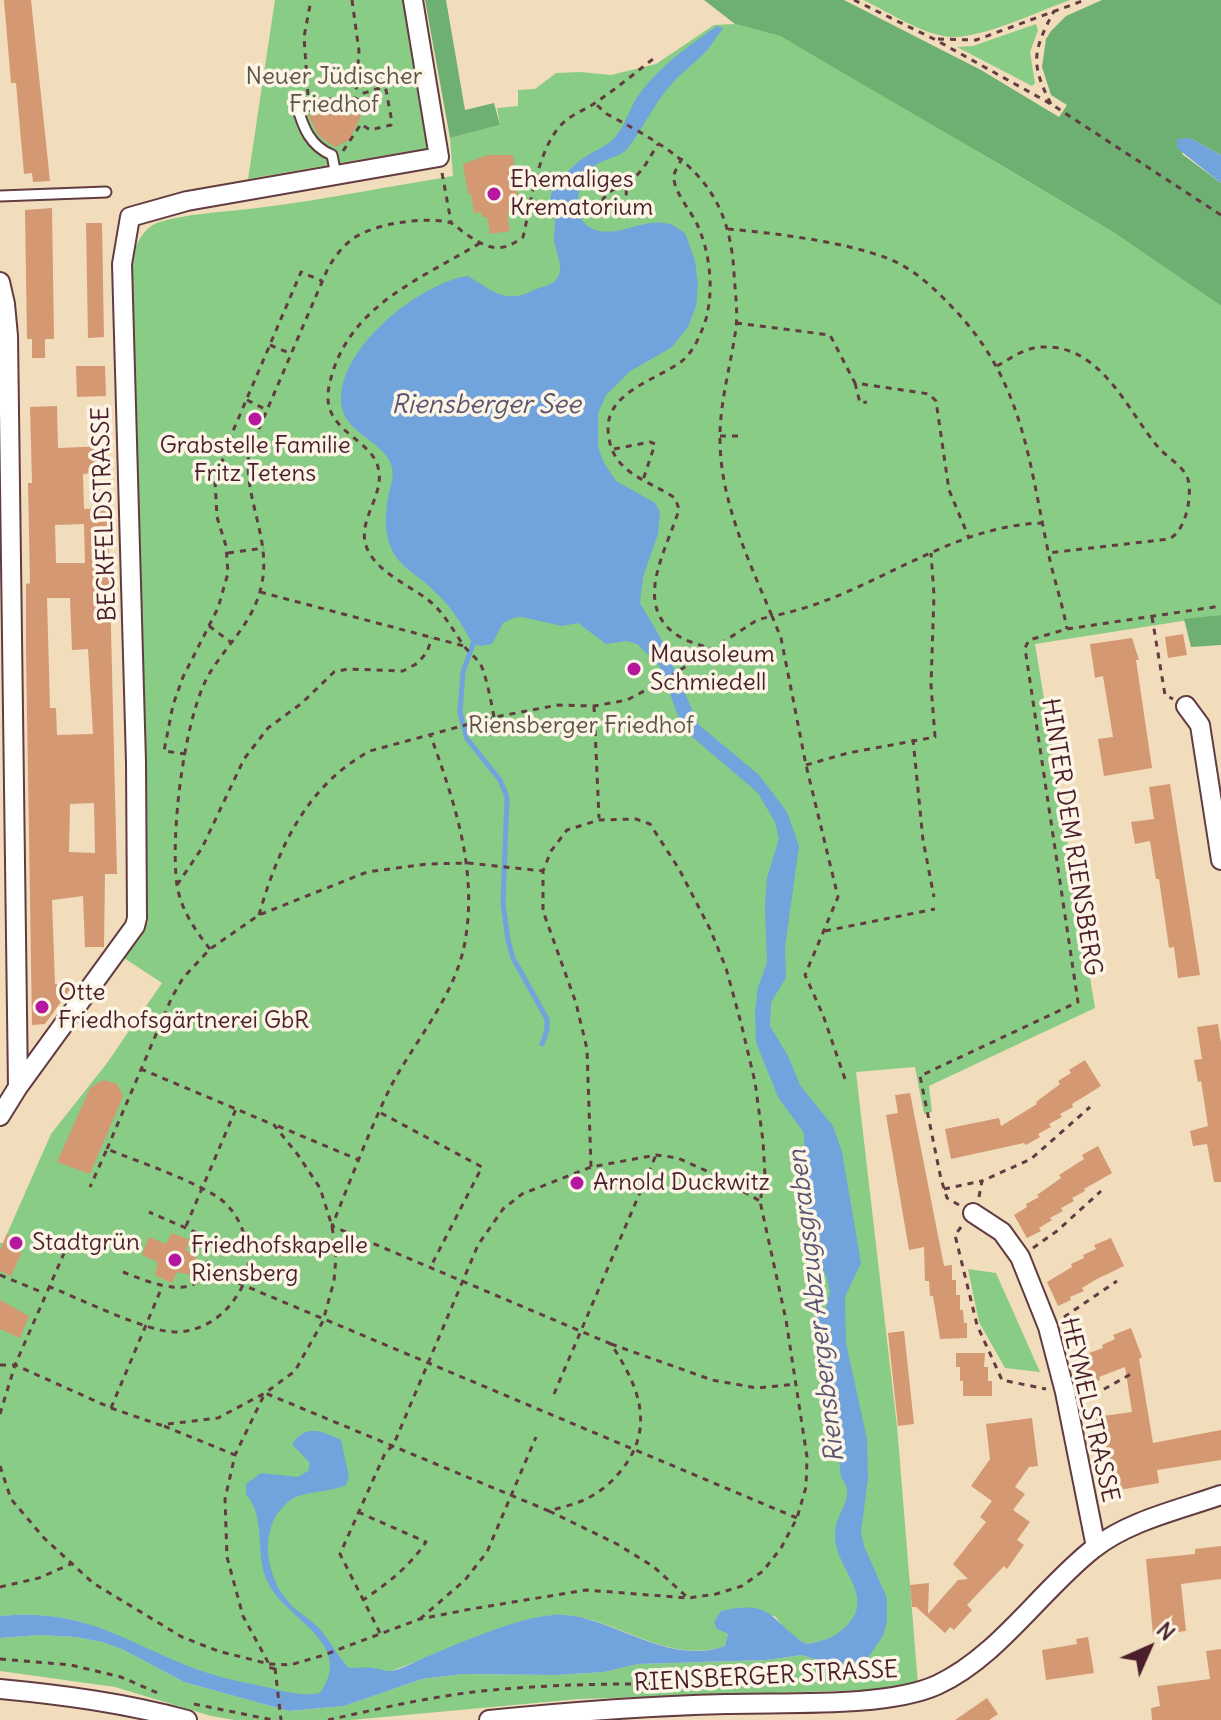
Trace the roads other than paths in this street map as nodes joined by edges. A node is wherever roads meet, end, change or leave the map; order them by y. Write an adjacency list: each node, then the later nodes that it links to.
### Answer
1 (413, 0): 3 (street, BECKFELDSTRASSE)
2 (354, 103): 3 (lane)
3 (336, 175): 10 (street, BECKFELDSTRASSE)
4 (106, 192): 5 (lane)
5 (0, 196)
6 (0, 282): 7 (street)
7 (5, 461): 10 (street)
8 (1186, 706): 9 (street)
9 (1221, 860)
10 (18, 1087): 11 (street)
11 (0, 1116)
12 (973, 1213): 14 (street, HEYMELSTRASSE)
13 (1221, 1495): 14 (street, RIENSBERGER STRASSE)
14 (1096, 1547): 17 (street, RIENSBERGER STRASSE)
15 (0, 1689): 16 (street)
16 (187, 1711)
17 (616, 1714): 18 (street, RIENSBERGER STRASSE)
18 (489, 1720)

